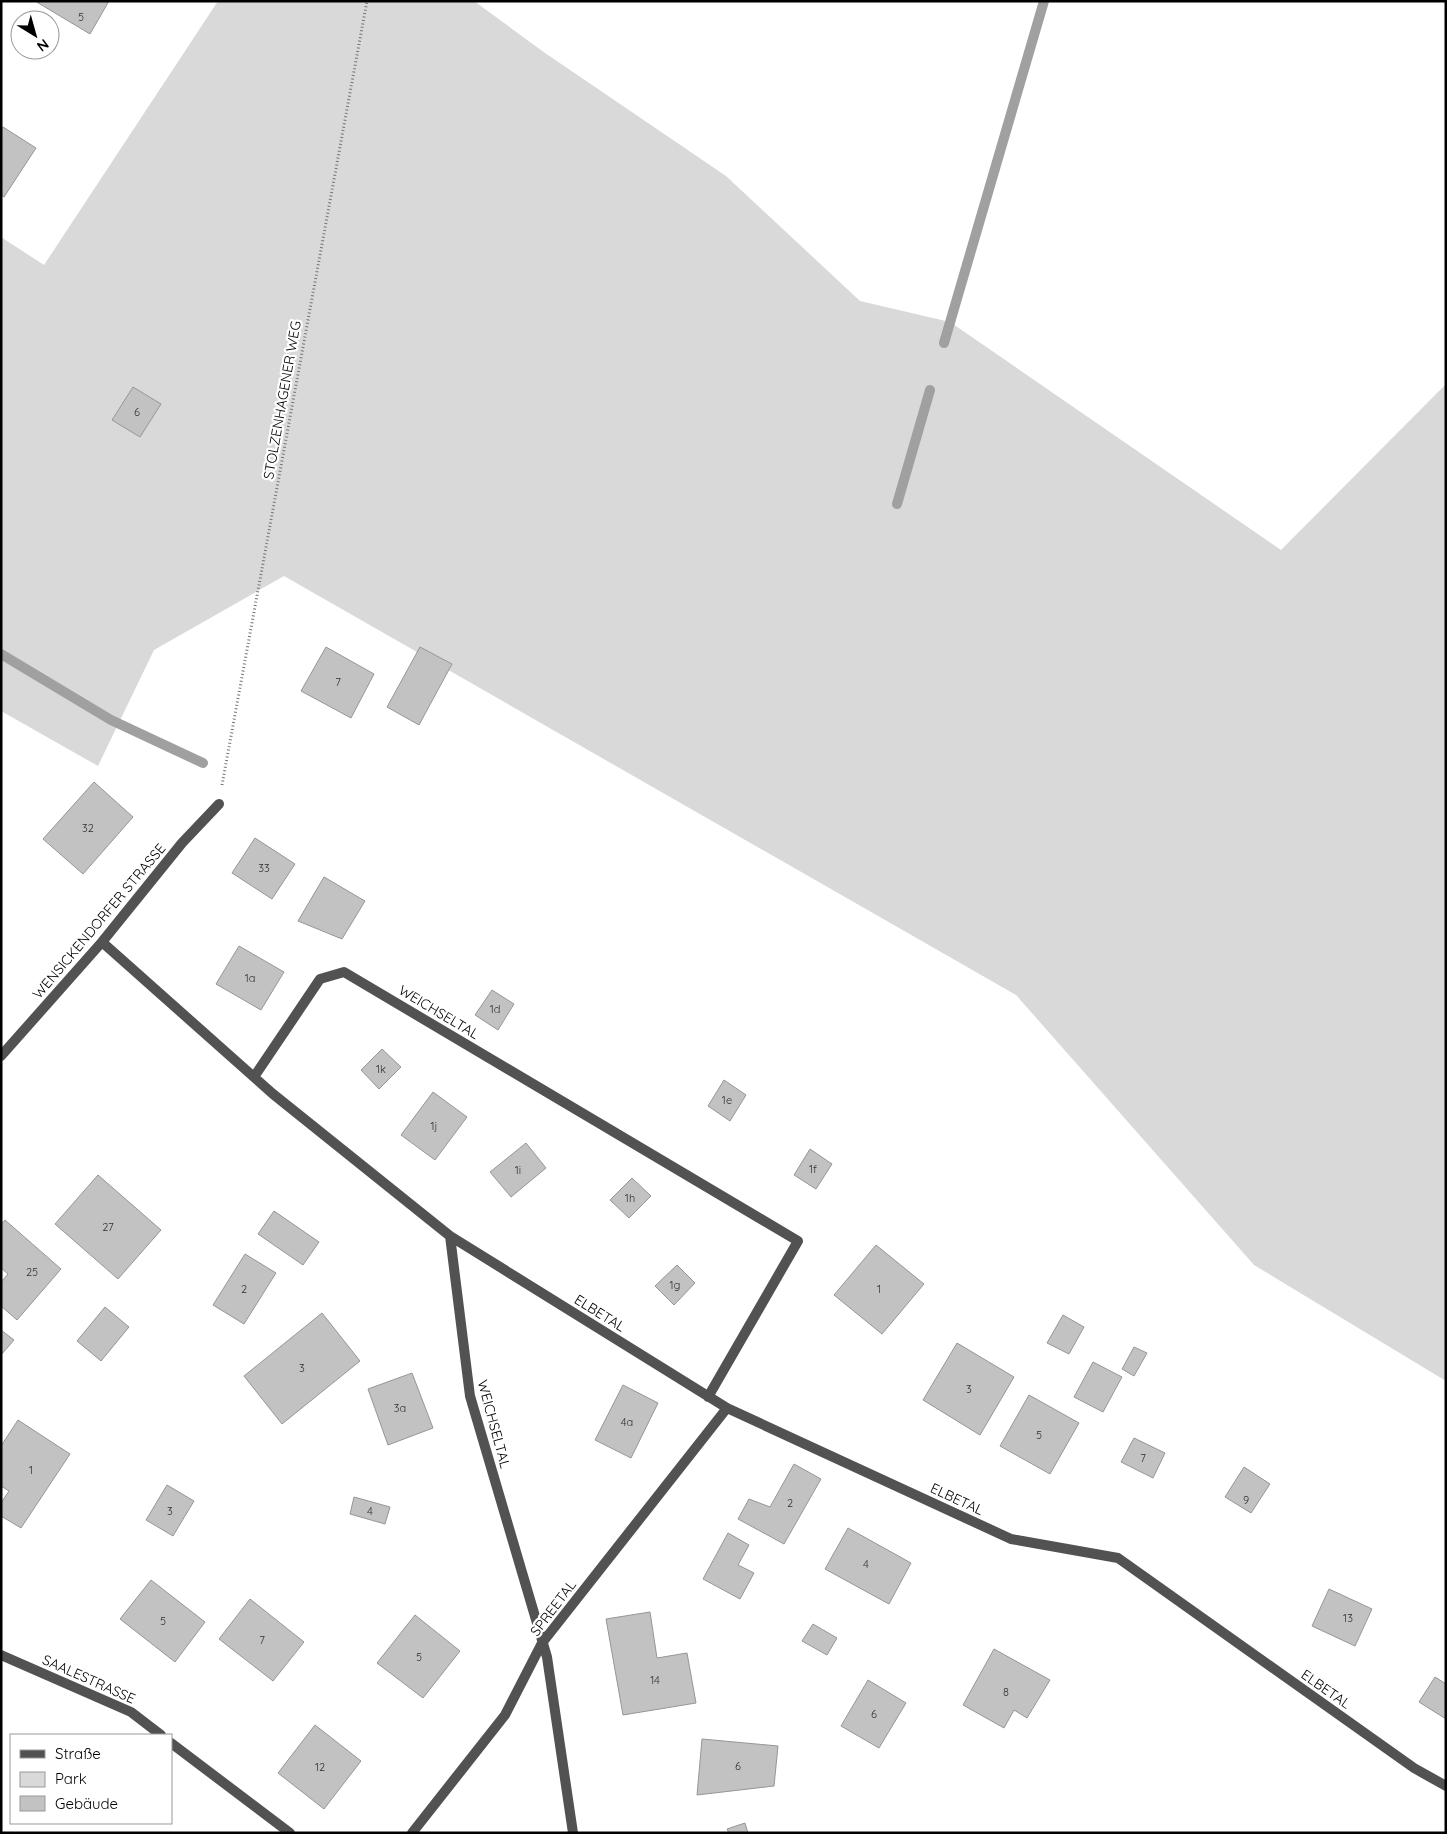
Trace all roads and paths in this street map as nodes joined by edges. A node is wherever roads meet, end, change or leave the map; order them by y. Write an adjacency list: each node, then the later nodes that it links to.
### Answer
1 (367, 1): 2 (path, STOLZENHAGENER WEG)
2 (218, 804): 3 (street, WENSICKENDORFER STRASSE)
3 (102, 942): 4 (street, WENSICKENDORFER STRASSE); 5 (street)
4 (1, 1056)
5 (254, 1077): 6 (street); 7 (street, WEICHSELTAL)
6 (450, 1236): 7 (street, ELBETAL); 9 (street, WEICHSELTAL)
7 (708, 1397): 8 (street, ELBETAL)
8 (727, 1408): 9 (street, SPREETAL); 13 (street, ELBETAL)
9 (542, 1643): 15 (street, SPREETAL); 16 (street, WEICHSELTAL)
10 (1, 1655): 11 (street, SAALESTRASSE)
11 (160, 1734)
12 (172, 1744): 14 (street)
13 (1446, 1786)
14 (290, 1833)
15 (412, 1833)
16 (573, 1833)

